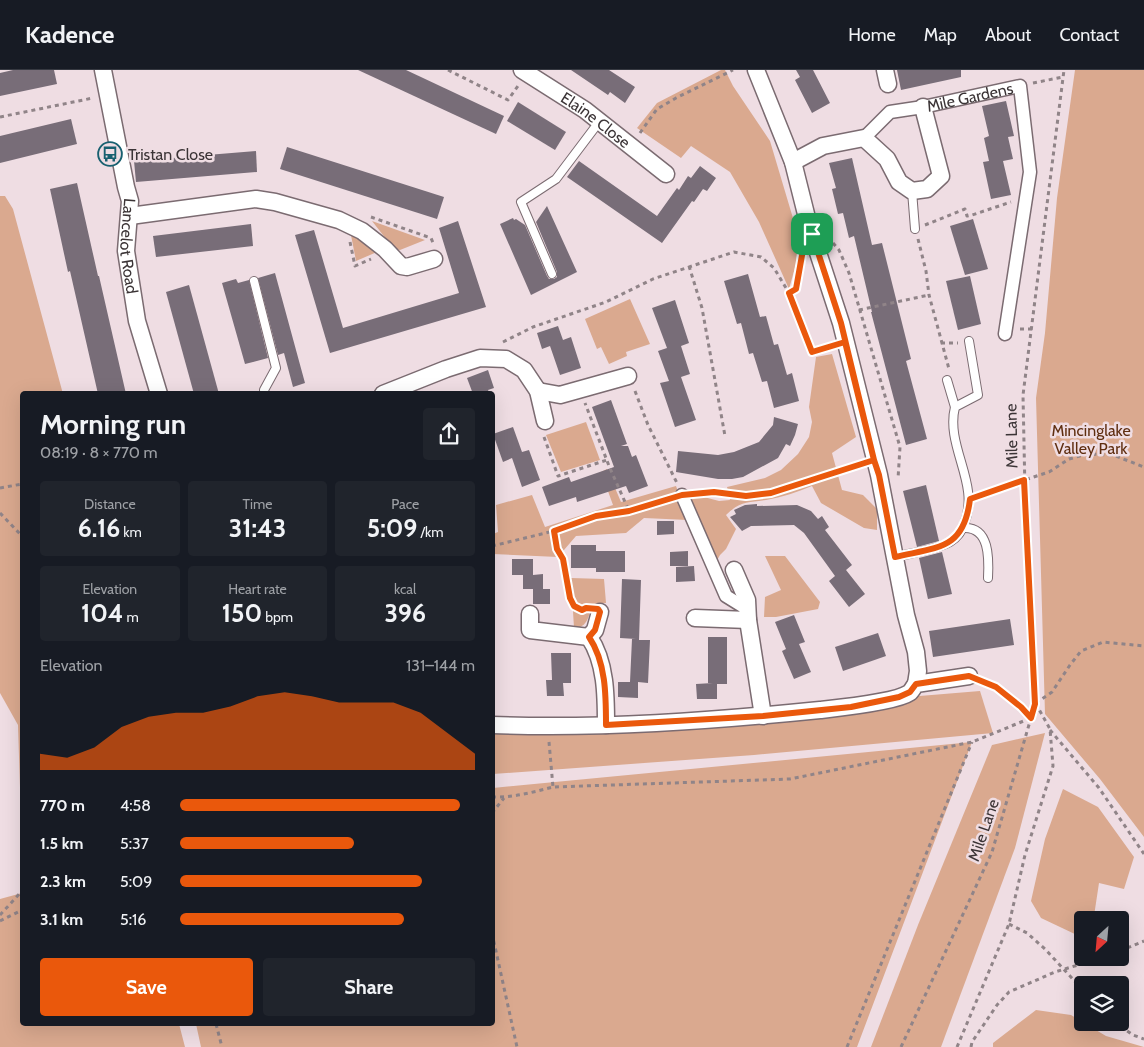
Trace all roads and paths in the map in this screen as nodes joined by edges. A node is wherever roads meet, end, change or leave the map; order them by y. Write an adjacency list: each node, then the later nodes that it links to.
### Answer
1 (104, 70): 9 (street, Lancelot Road)
2 (448, 70): 6 (path)
3 (732, 70): 14 (path)
4 (756, 70): 15 (street)
5 (1064, 70): 7 (path, Mile Lane)
6 (524, 71): 12 (street, Elaine Close)
7 (1063, 77): 8 (path); 48 (path, Mile Lane)
8 (1020, 86): 10 (street, Mile Gardens); 18 (street, Mile Gardens)
9 (108, 95): 11 (path); 19 (street, Lancelot Road)
10 (922, 107): 13 (street); 17 (street, Mile Gardens)
11 (0, 117)
12 (599, 122): 14 (street, Elaine Close); 26 (lane)
13 (864, 138): 15 (street); 17 (street)
14 (631, 146): 16 (street, Elaine Close)
15 (793, 162): 22 (street)
16 (666, 174)
17 (912, 191): 21 (lane)
18 (1026, 196): 21 (path); 31 (street, Mile Gardens)
19 (130, 216): 20 (street); 37 (street, Lancelot Road)
20 (346, 223): 24 (street); 24 (path)
21 (915, 229)
22 (812, 234): 28 (path); 33 (street)
23 (920, 247): 29 (path)
24 (434, 259)
25 (689, 266): 28 (path); 34 (path); 44 (path)
26 (552, 274)
27 (254, 281): 38 (lane)
28 (789, 293): 33 (path)
29 (929, 295): 30 (path); 36 (path)
30 (859, 310)
31 (1005, 334)
32 (969, 341): 42 (lane)
33 (845, 342): 46 (street)
34 (486, 358): 39 (street); 40 (street)
35 (628, 376): 41 (street); 51 (path)
36 (947, 380): 42 (lane)
37 (159, 391)
38 (264, 391)
39 (391, 391)
40 (538, 391): 41 (street); 43 (street)
41 (580, 391): 45 (path)
42 (955, 408): 52 (lane)
43 (545, 421): 45 (path)
44 (725, 436)
45 (607, 460): 53 (path)
46 (874, 460): 51 (path); 59 (street)
47 (1144, 467): 48 (path)
48 (1024, 480): 52 (path); 70 (path, Mile Lane)
49 (20, 484): 50 (path)
50 (0, 488)
51 (682, 495): 53 (path); 64 (street)
52 (970, 499): 55 (lane)
53 (629, 511): 56 (path)
54 (0, 513): 57 (path)
55 (963, 528): 59 (lane); 61 (lane)
56 (554, 531): 58 (path); 62 (path)
57 (20, 534)
58 (495, 545)
59 (895, 557): 69 (street)
60 (734, 570): 64 (street)
61 (988, 578)
62 (600, 612): 66 (street)
63 (530, 614): 66 (street)
64 (748, 615): 65 (street); 71 (street)
65 (695, 618)
66 (589, 637): 74 (street)
67 (1144, 646): 70 (path)
68 (969, 676): 69 (street); 72 (path)
69 (916, 684): 71 (street)
70 (1035, 704): 72 (path, Mile Lane); 76 (path)
71 (763, 716): 74 (street)
72 (1031, 718): 77 (path); 101 (path, Mile Lane)
73 (495, 725): 75 (street)
74 (606, 725): 75 (street)
75 (548, 726): 78 (path)
76 (1050, 729): 82 (path); 87 (path)
77 (972, 742): 78 (path); 100 (path)
78 (553, 786): 80 (path)
79 (495, 796): 80 (path)
80 (504, 798): 81 (path)
81 (495, 809)
82 (1144, 854)
83 (20, 893): 85 (path)
84 (20, 911): 86 (path)
85 (0, 915)
86 (0, 921)
87 (1009, 924): 92 (path); 102 (path)
88 (1144, 941): 90 (path)
89 (495, 945): 99 (path)
90 (1129, 947)
91 (1074, 966): 92 (path)
92 (1064, 969): 93 (path); 97 (path)
93 (1074, 981)
94 (217, 1026): 98 (path)
95 (1127, 1031): 96 (path)
96 (1144, 1039)
97 (972, 1042): 103 (path); 104 (path)
98 (222, 1047)
99 (518, 1047)
100 (847, 1047)
101 (901, 1047)
102 (957, 1047)
103 (971, 1047)
104 (975, 1047)

